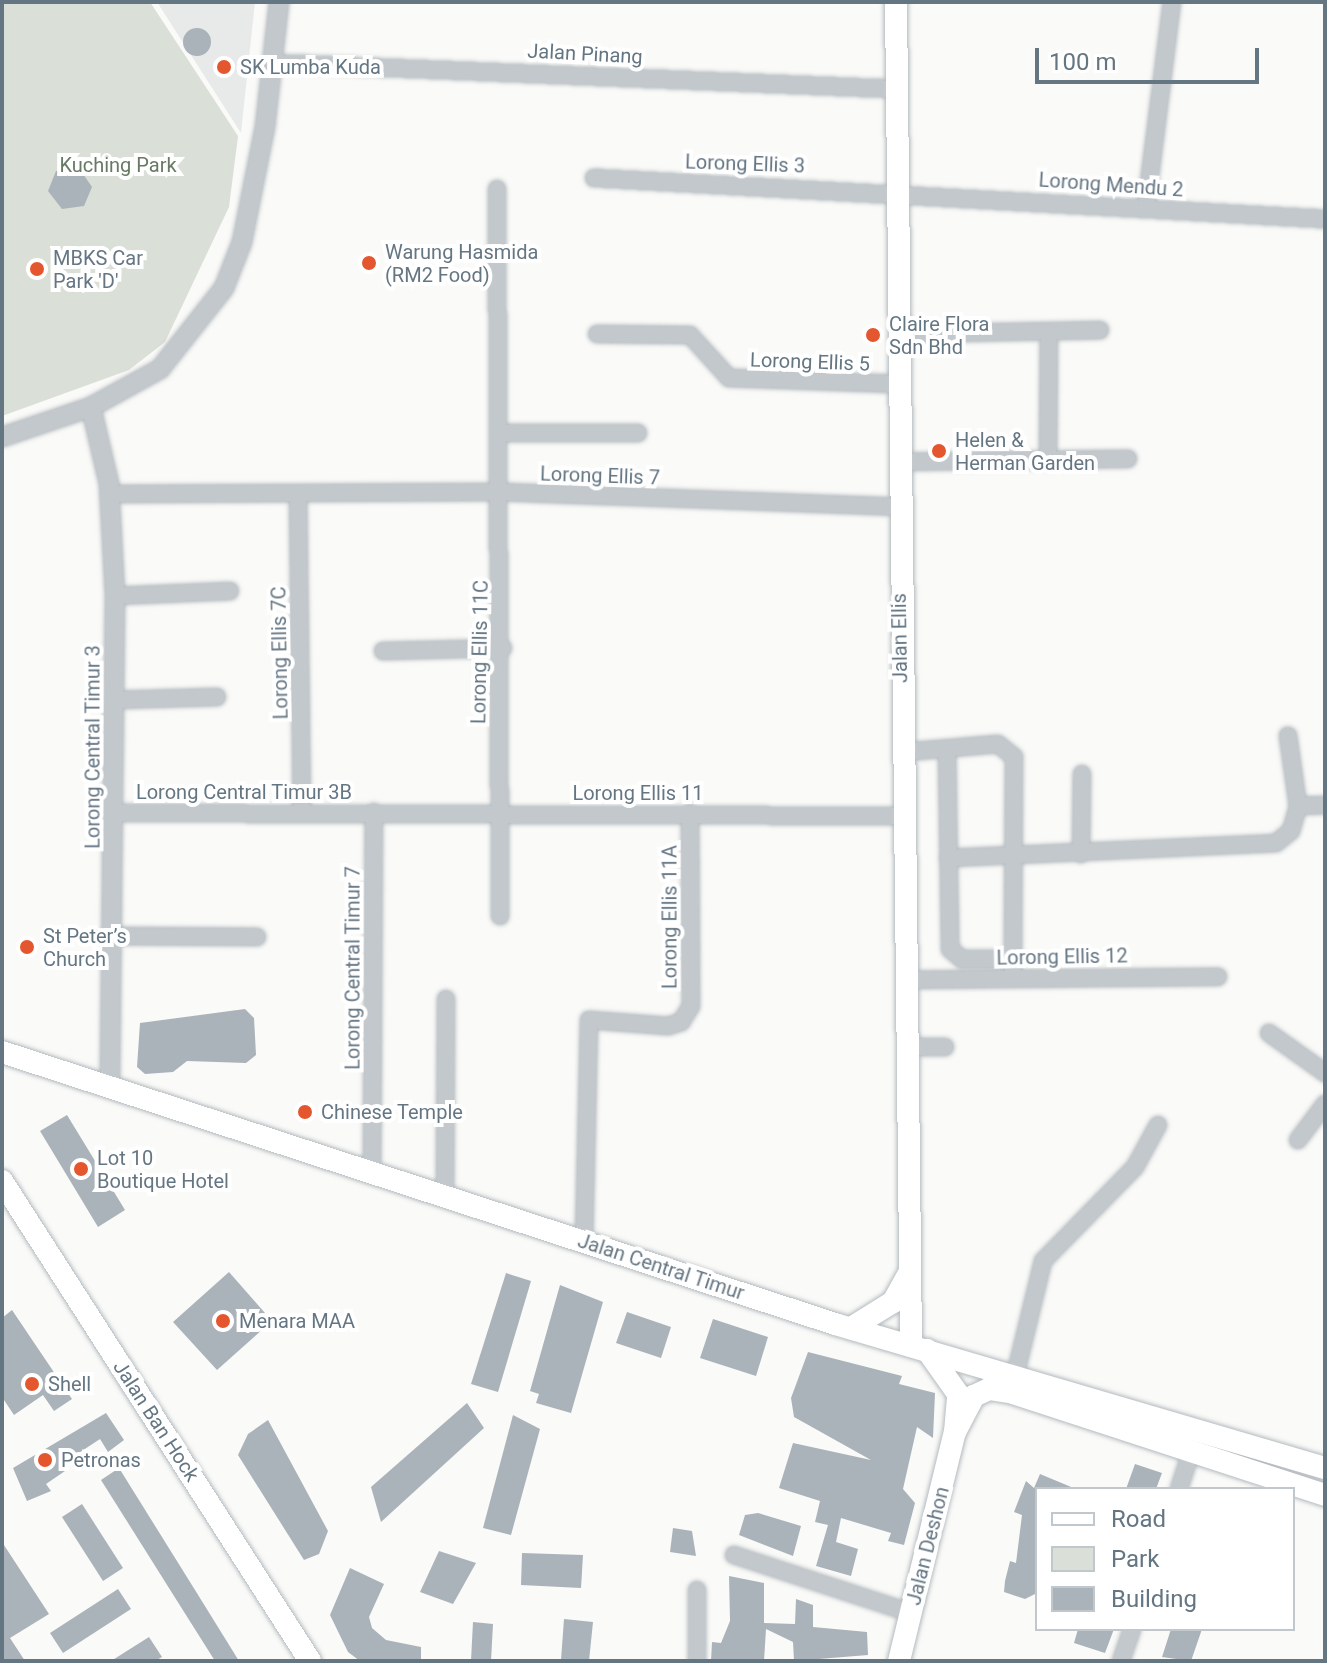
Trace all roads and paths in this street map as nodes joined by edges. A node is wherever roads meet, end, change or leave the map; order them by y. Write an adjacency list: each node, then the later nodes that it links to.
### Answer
1 (279, 2): 4 (street)
2 (896, 2): 5 (main road, Jalan Ellis)
3 (1172, 2): 9 (street)
4 (272, 63): 5 (street, Jalan Pinang); 16 (street)
5 (896, 89): 8 (main road, Jalan Ellis)
6 (594, 178): 8 (street, Lorong Ellis 3)
7 (497, 189): 17 (street, Lorong Ellis 11C)
8 (895, 191): 9 (street, Lorong Mendu 2); 14 (main road, Jalan Ellis)
9 (1146, 207): 10 (street, Lorong Mendu 2)
10 (1325, 219)
11 (1100, 330): 12 (street)
12 (1049, 332): 14 (street); 21 (street)
13 (597, 334): 15 (street, Lorong Ellis 5)
14 (898, 334): 15 (main road, Jalan Ellis)
15 (898, 384): 22 (main road, Jalan Ellis)
16 (91, 407): 19 (street); 25 (street, Lorong Central Timur 3)
17 (500, 433): 18 (street); 23 (street, Lorong Ellis 11C)
18 (638, 433)
19 (2, 437)
20 (1128, 459): 21 (street)
21 (1048, 461): 22 (street)
22 (899, 462): 26 (main road, Jalan Ellis)
23 (499, 492): 24 (street, Lorong Ellis 7); 26 (street, Lorong Ellis 7); 29 (street, Lorong Ellis 11C)
24 (298, 493): 25 (street, Lorong Ellis 7); 39 (street, Lorong Ellis 7C)
25 (110, 494): 28 (street, Lorong Central Timur 3)
26 (899, 507): 35 (main road, Jalan Ellis)
27 (230, 591): 28 (street)
28 (115, 596): 32 (street, Lorong Central Timur 3)
29 (503, 648): 30 (street); 41 (street, Lorong Ellis 11C)
30 (383, 651)
31 (217, 697): 32 (street)
32 (114, 700): 42 (street, Lorong Central Timur 3)
33 (1288, 736): 38 (street)
34 (947, 750): 35 (street); 46 (street); 47 (street)
35 (904, 752): 44 (main road, Jalan Ellis)
36 (1082, 774): 45 (street)
37 (1325, 805): 38 (street)
38 (1298, 806): 45 (street)
39 (302, 812): 40 (street, Lorong Central Timur 3B); 42 (street, Lorong Central Timur 3B)
40 (374, 812): 41 (street, Lorong Ellis 11); 67 (street, Lorong Central Timur 7)
41 (499, 812): 43 (street, Lorong Ellis 11); 48 (street, Lorong Ellis 11C)
42 (115, 813): 49 (street, Lorong Central Timur 3)
43 (690, 813): 44 (street, Lorong Ellis 11); 70 (street, Lorong Ellis 11A)
44 (903, 816): 54 (main road, Jalan Ellis)
45 (1081, 854): 46 (street)
46 (1011, 856): 47 (street); 51 (street)
47 (948, 858): 51 (street)
48 (500, 916)
49 (114, 936): 50 (street); 63 (street, Lorong Central Timur 3)
50 (257, 937)
51 (1012, 959): 53 (street)
52 (1218, 977): 53 (street, Lorong Ellis 12)
53 (1013, 978): 54 (street, Lorong Ellis 12)
54 (907, 980): 57 (main road, Jalan Ellis)
55 (446, 999): 69 (street)
56 (1269, 1033): 62 (street)
57 (907, 1047): 58 (street); 71 (main road, Jalan Ellis)
58 (945, 1047)
59 (2, 1052): 60 (main road, Jalan Central Timur)
60 (30, 1060): 61 (main road); 63 (main road, Jalan Central Timur)
61 (2, 1067)
62 (1325, 1073)
63 (110, 1088): 67 (main road, Jalan Central Timur)
64 (1325, 1104): 66 (street)
65 (1158, 1125): 74 (street)
66 (1298, 1140)
67 (372, 1172): 69 (main road, Jalan Central Timur)
68 (2, 1181): 84 (main road, Jalan Ban Hock)
69 (445, 1194): 70 (main road, Jalan Central Timur)
70 (584, 1241): 72 (main road, Jalan Central Timur)
71 (909, 1273): 72 (main road); 73 (main road, Jalan Ellis)
72 (851, 1328): 73 (main road, Jalan Central Timur)
73 (919, 1348): 74 (main road, Jalan Central Timur); 75 (main road)
74 (1015, 1376): 77 (main road, Jalan Central Timur)
75 (955, 1432): 76 (main road); 82 (main road, Jalan Deshon)
76 (1191, 1453): 78 (street); 79 (main road)
77 (1325, 1468)
78 (1180, 1487)
79 (1325, 1495)
80 (734, 1555): 82 (street)
81 (697, 1590): 85 (street)
82 (911, 1613): 86 (main road, Jalan Deshon)
83 (1131, 1631): 87 (street)
84 (310, 1659)
85 (697, 1661)
86 (899, 1661)
87 (1121, 1661)

